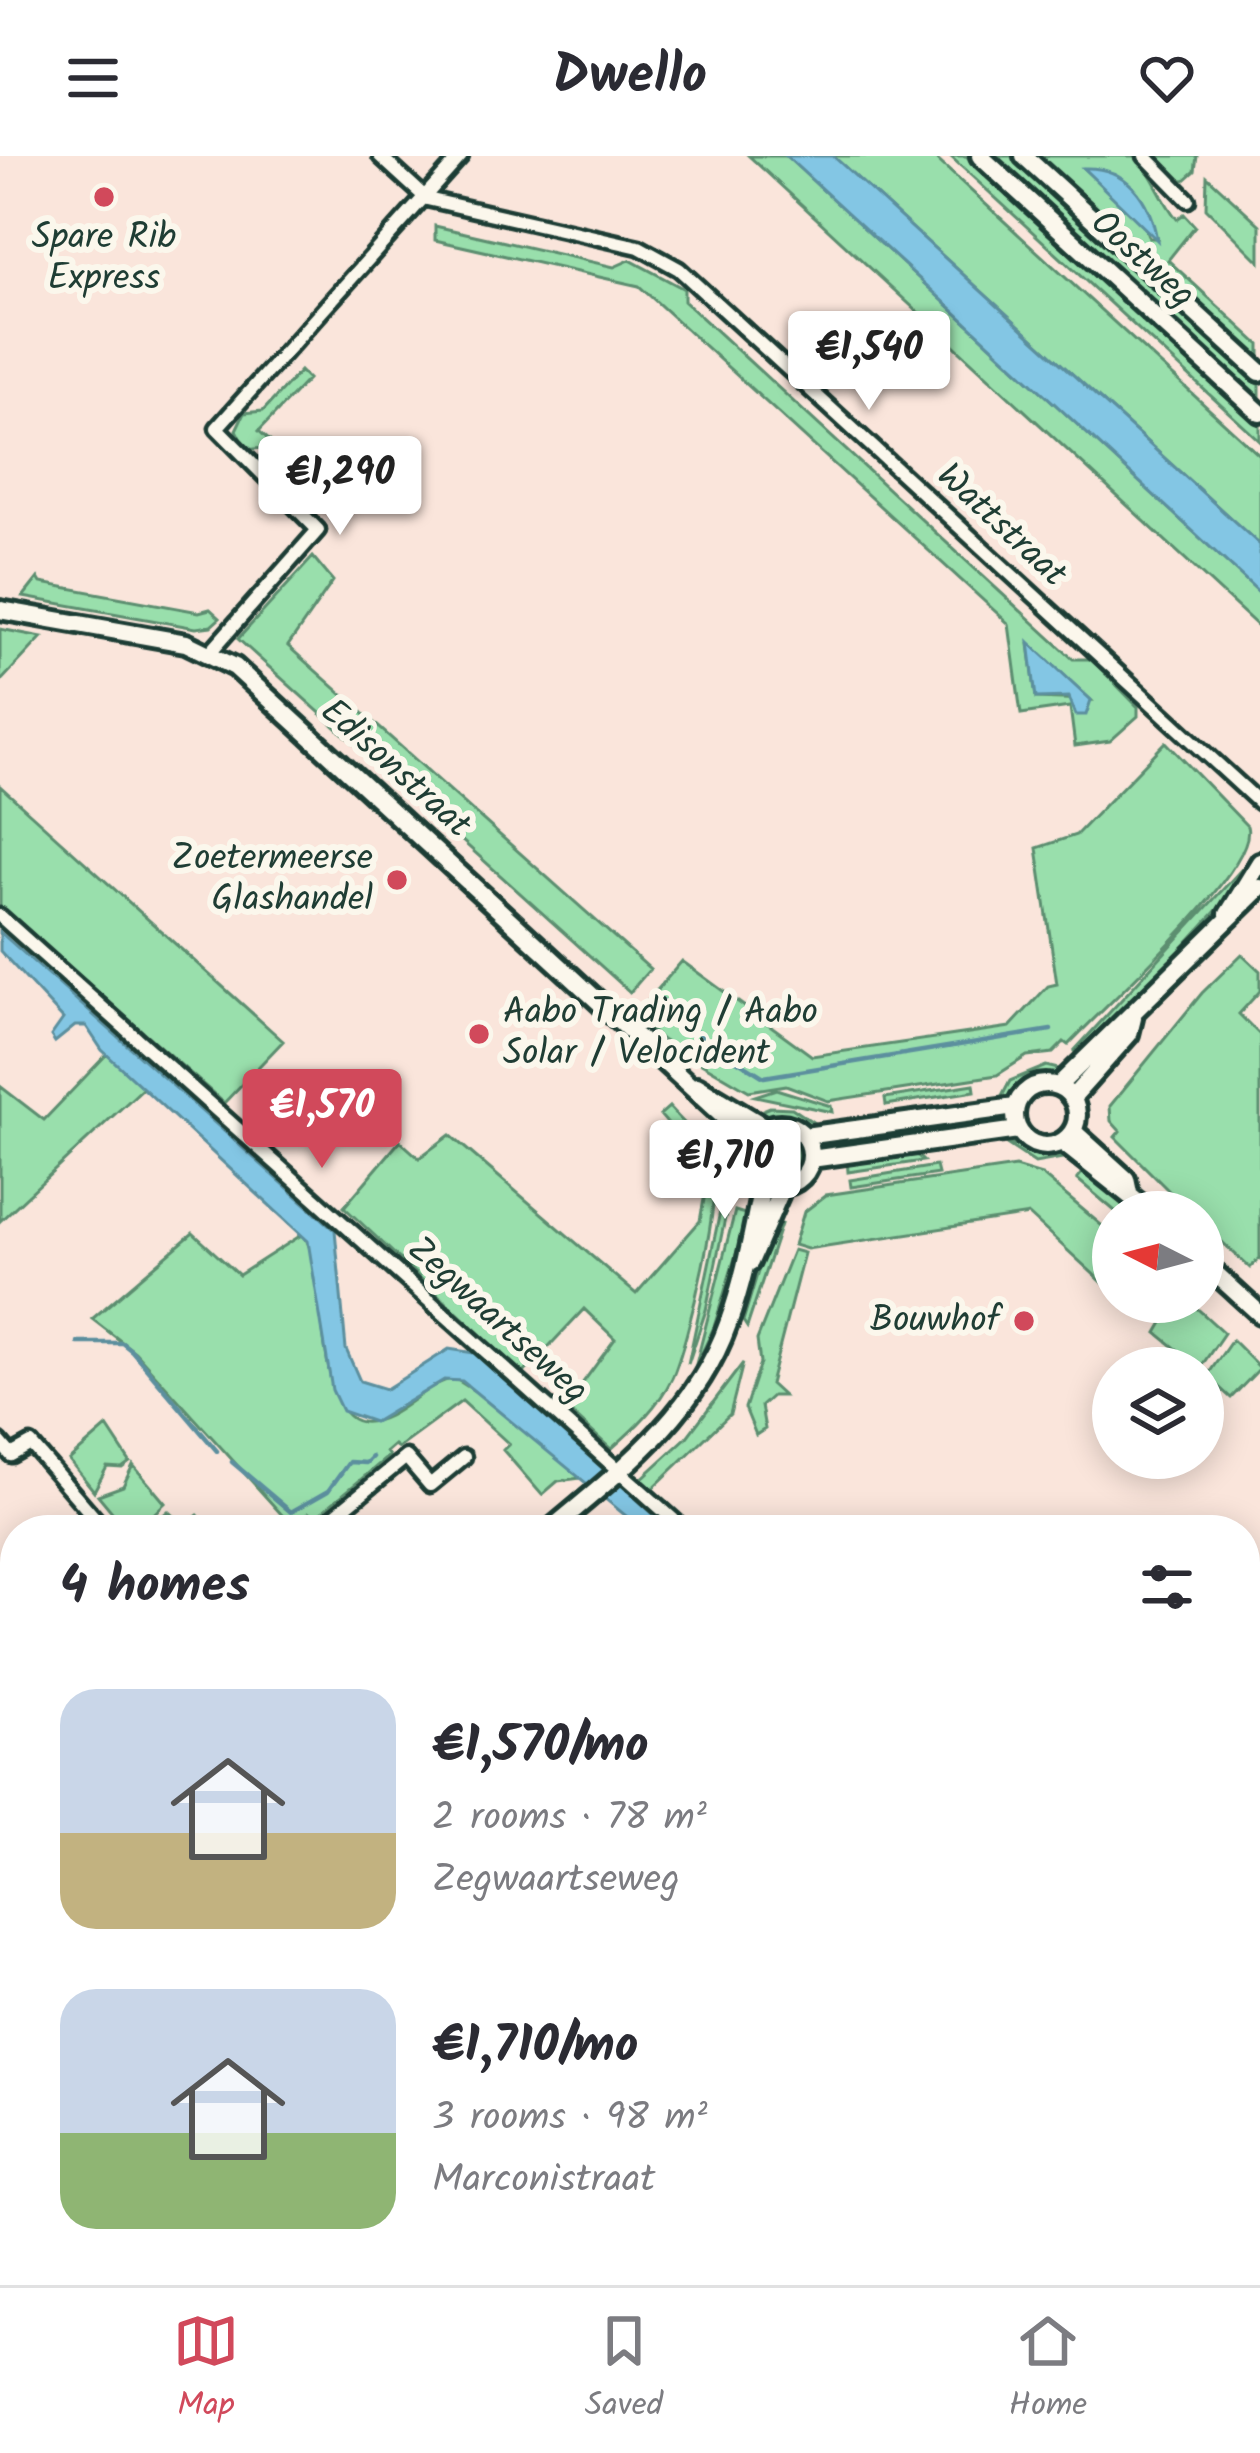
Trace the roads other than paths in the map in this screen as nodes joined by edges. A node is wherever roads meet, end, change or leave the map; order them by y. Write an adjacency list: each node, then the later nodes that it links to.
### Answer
1 (380, 156): 6 (street)
2 (461, 156): 6 (street)
3 (980, 156): 9 (street, Oostweg)
4 (1024, 156): 8 (street, Oostweg)
5 (1145, 156): 7 (street)
6 (427, 200): 11 (street); 12 (street, Wattstraat)
7 (1188, 200)
8 (1260, 372)
9 (1260, 412)
10 (0, 610): 11 (street, Edisonstraat)
11 (211, 651): 17 (street, Edisonstraat)
12 (1260, 803)
13 (1260, 862): 15 (street)
14 (1260, 888): 15 (street)
15 (1228, 915): 18 (street)
16 (0, 916): 34 (street, Zegwaartseweg)
17 (691, 1083): 20 (street, Edisonstraat); 24 (street, Edisonstraat)
18 (1065, 1092): 19 (street); 23 (street)
19 (1015, 1107): 21 (street); 22 (street)
20 (765, 1127): 22 (street); 24 (street)
21 (1018, 1130): 23 (street); 25 (street)
22 (805, 1136): 25 (street)
23 (1067, 1137): 28 (street)
24 (751, 1142): 26 (street)
25 (811, 1160): 27 (street)
26 (763, 1181): 27 (street); 29 (street)
27 (783, 1186): 29 (street)
28 (1120, 1191)
29 (744, 1274): 34 (street)
30 (1224, 1281): 31 (street)
31 (1260, 1314)
32 (0, 1442): 35 (street)
33 (464, 1457): 36 (street)
34 (616, 1473): 37 (street); 38 (street, Zegwaartseweg)
35 (92, 1515)
36 (335, 1515)
37 (568, 1515)
38 (667, 1515)

